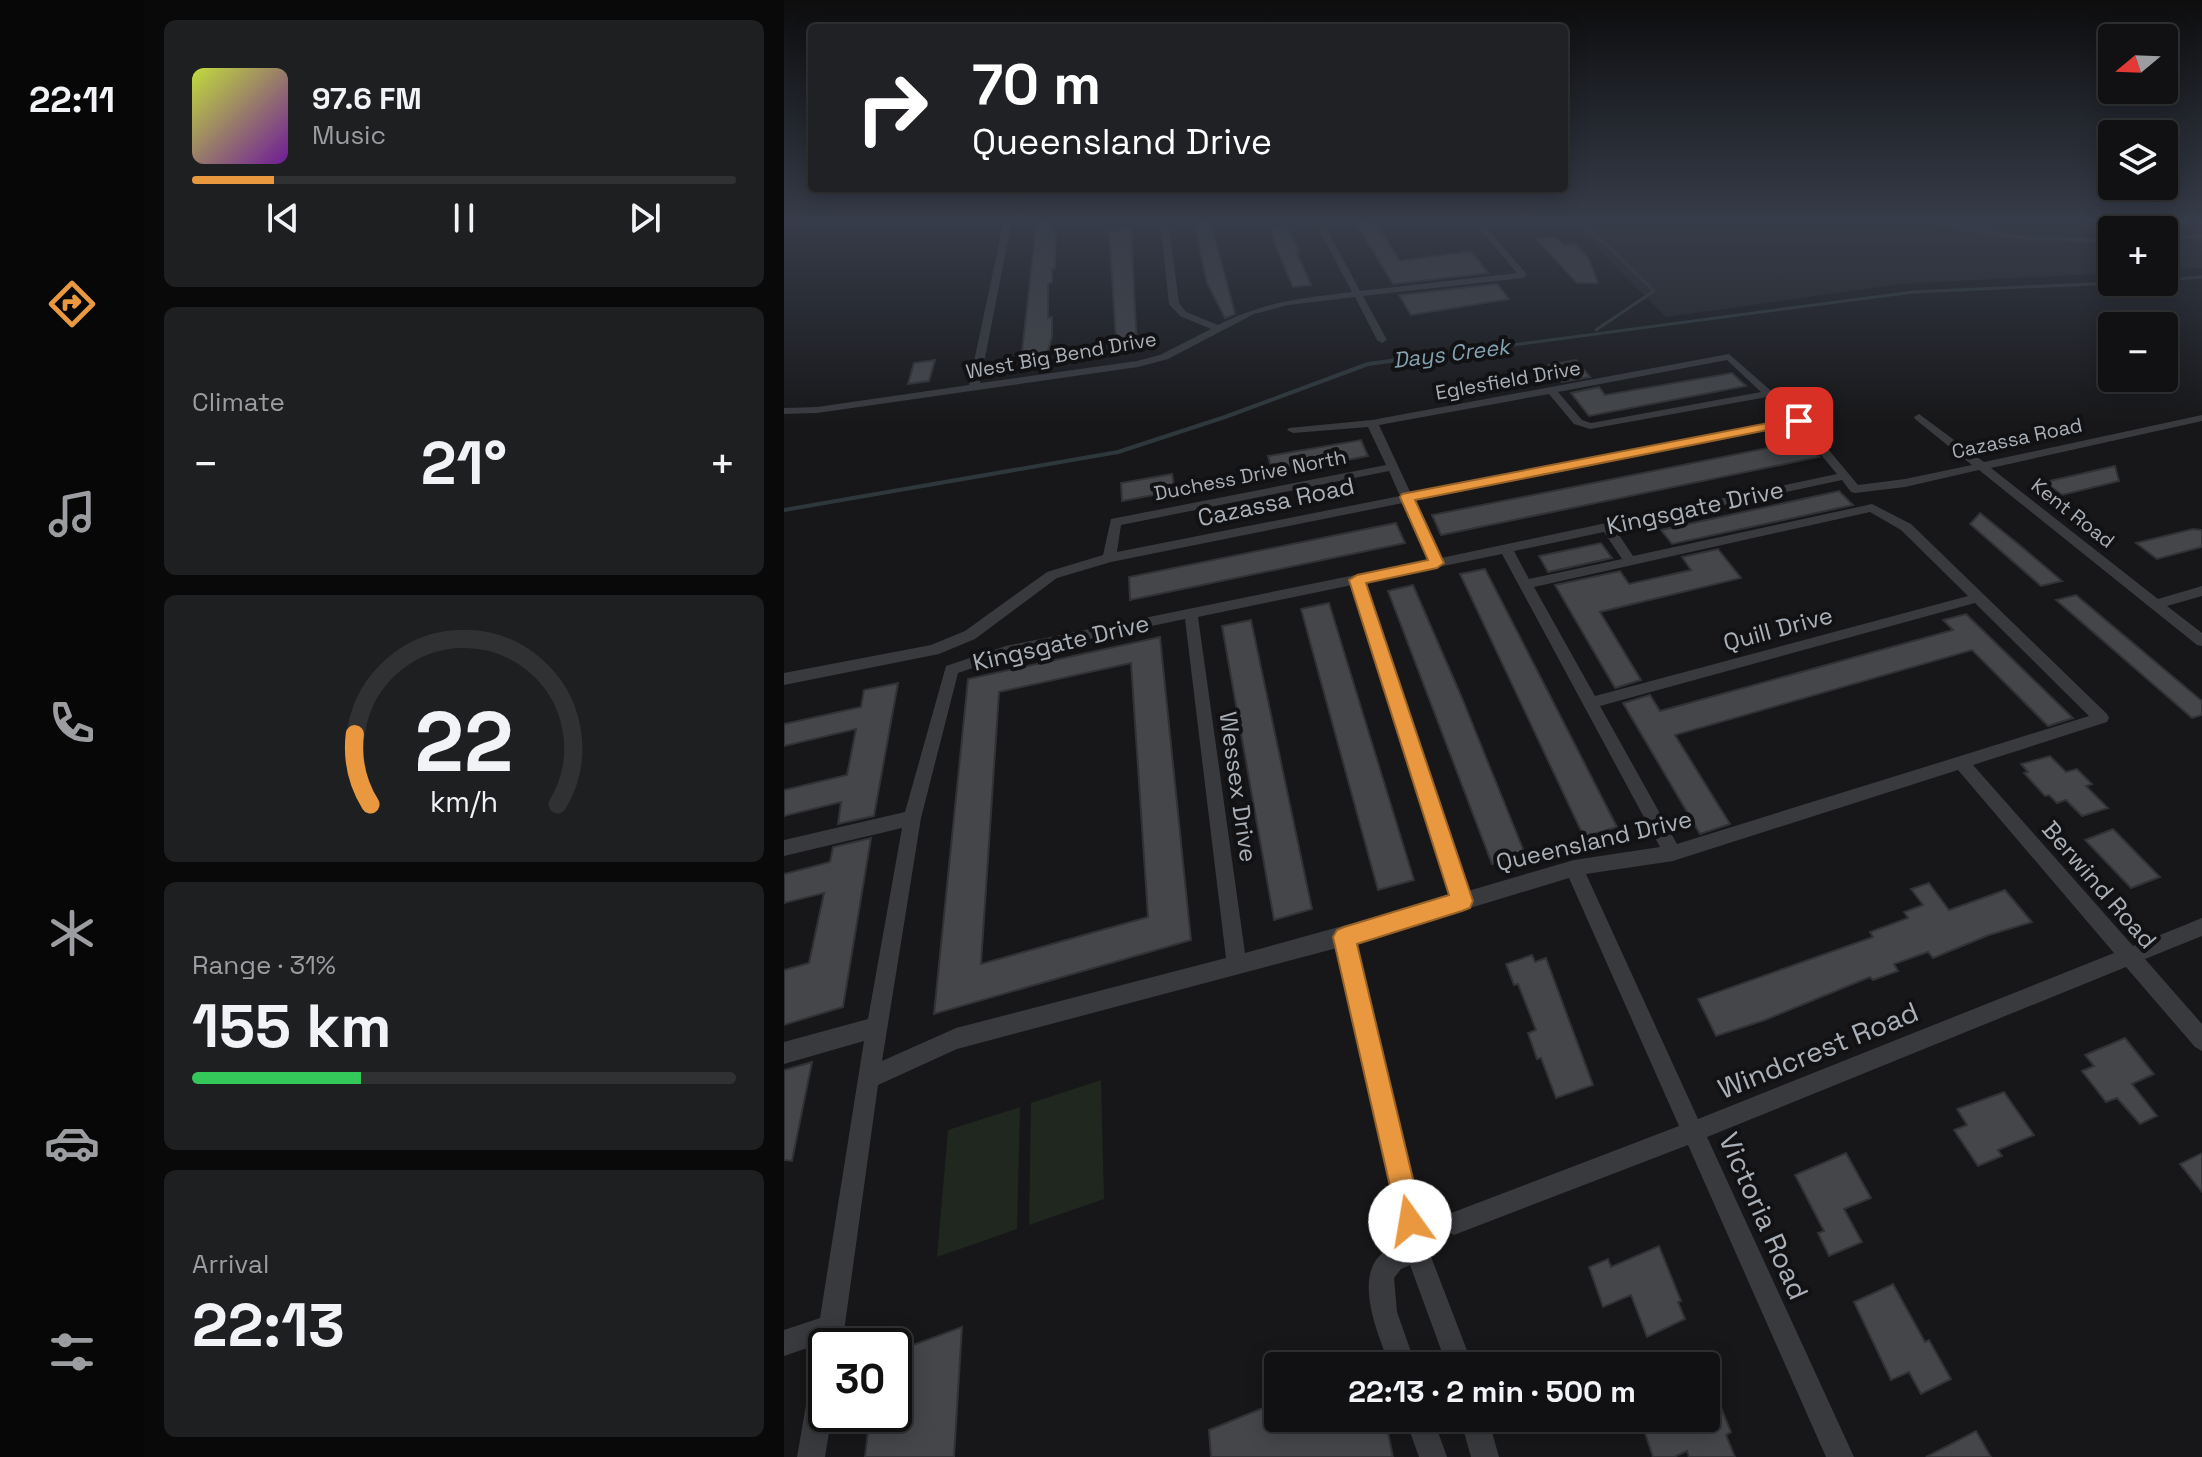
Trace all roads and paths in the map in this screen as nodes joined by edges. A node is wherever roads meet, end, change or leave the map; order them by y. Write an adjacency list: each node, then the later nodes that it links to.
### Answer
1 (994, 288): 8 (street)
2 (1172, 288): 6 (street)
3 (1356, 288): 5 (street)
4 (1411, 288): 5 (street, West Big Bend Drive)
5 (1359, 294): 6 (street, West Big Bend Drive); 7 (street)
6 (1219, 329): 8 (street, West Big Bend Drive)
7 (1382, 340)
8 (974, 388): 11 (street, West Big Bend Drive)
9 (1552, 391): 10 (street); 10 (street, Eglesfield Drive); 15 (street, Eglesfield Drive)
10 (1768, 394): 14 (street)
11 (784, 411)
12 (1919, 417): 17 (street, Kent Road)
13 (2202, 418): 17 (street, Cazassa Road)
14 (1799, 421): 19 (street); 20 (street, Cazassa Road)
15 (1372, 423): 16 (street, Eglesfield Drive); 18 (street)
16 (1293, 430)
17 (1981, 466): 19 (street, Cazassa Road); 30 (street, Kent Road)
18 (1393, 467): 20 (street); 23 (street, Duchess Drive North)
19 (1845, 476): 21 (street, Kingsgate Drive)
20 (1407, 497): 23 (street, Cazassa Road); 25 (street)
21 (1607, 527): 22 (street, Kingsgate Drive); 24 (street)
22 (1506, 549): 25 (street, Kingsgate Drive); 27 (street)
23 (1109, 558): 33 (street, Cazassa Road)
24 (1630, 561): 27 (street); 29 (street)
25 (1437, 563): 26 (street, Kingsgate Drive)
26 (1357, 580): 31 (street, Kingsgate Drive); 40 (street)
27 (1526, 584): 34 (street)
28 (2202, 591): 30 (street)
29 (1976, 598): 34 (street, Quill Drive); 35 (street, Queensland Drive)
30 (2157, 604): 32 (street, Kent Road)
31 (1191, 614): 36 (street, Kingsgate Drive); 44 (street, Wessex Drive)
32 (2202, 641)
33 (784, 679)
34 (1591, 703): 38 (street)
35 (1960, 761): 38 (street, Queensland Drive); 43 (street, Berwind Road)
36 (912, 818): 37 (street); 45 (street, Kingsgate Drive)
37 (784, 848)
38 (1673, 853): 39 (street, Queensland Drive)
39 (1574, 868): 40 (street, Queensland Drive); 49 (street, Victoria Road)
40 (1462, 901): 42 (street, Queensland Drive)
41 (2202, 927): 43 (street, Windcrest Road)
42 (1344, 937): 44 (street, Queensland Drive); 51 (street)
43 (2130, 956): 46 (street, Berwind Road); 49 (street, Windcrest Road)
44 (1237, 965): 48 (street, Queensland Drive)
45 (876, 1027): 47 (street); 48 (street, Kingsgate Drive)
46 (2202, 1040)
47 (784, 1053)
48 (868, 1078): 52 (street, Kingsgate Drive)
49 (1693, 1132): 50 (street, Windcrest Road); 63 (street, Victoria Road)
50 (1454, 1223)
51 (1416, 1249): 55 (street); 56 (street)
52 (832, 1328)
53 (808, 1339): 54 (street)
54 (784, 1343)
55 (1398, 1352)
56 (1455, 1352)
57 (815, 1432): 60 (street)
58 (1424, 1432): 61 (street)
59 (1478, 1432): 62 (street)
60 (811, 1457)
61 (1433, 1457)
62 (1485, 1457)
63 (1840, 1457)

